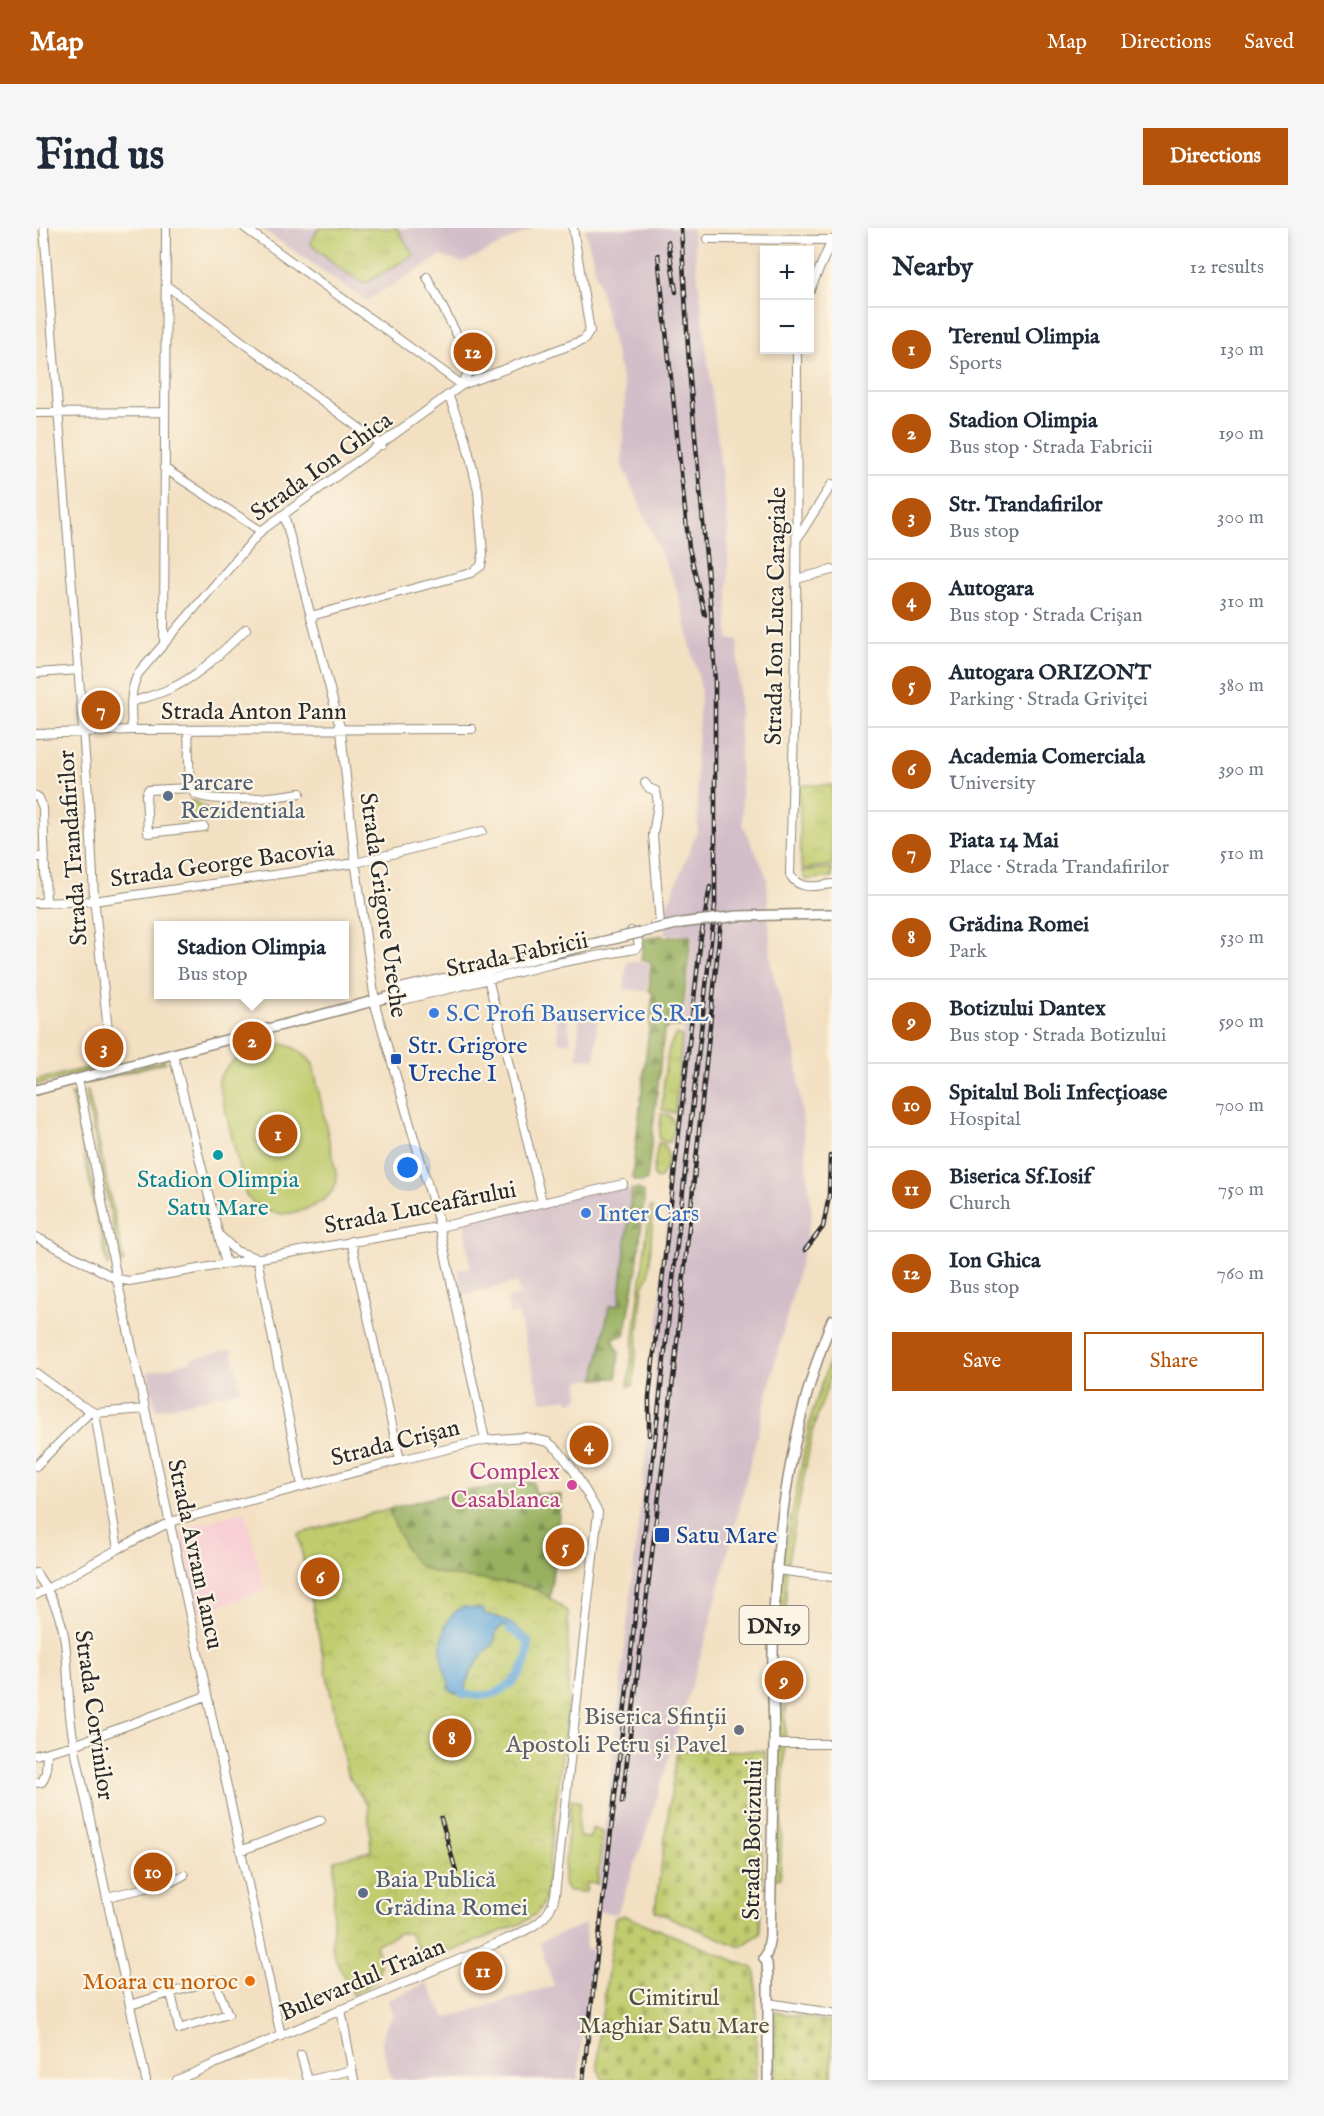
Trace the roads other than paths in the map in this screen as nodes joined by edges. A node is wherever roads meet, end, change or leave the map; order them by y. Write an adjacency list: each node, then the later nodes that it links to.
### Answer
1 (44, 228): 15 (street, Strada Trandafirilor)
2 (166, 228): 9 (street)
3 (245, 228): 11 (street)
4 (573, 228): 11 (street, Strada Ion Ghica)
5 (708, 239): 6 (street)
6 (832, 240): 8 (street)
7 (427, 277): 11 (street)
8 (814, 281)
9 (167, 286): 13 (street); 16 (street)
10 (797, 354): 21 (street, Strada Ion Luca Caragiale)
11 (462, 385): 12 (street, Strada Ion Ghica)
12 (449, 397): 16 (street, Strada Ion Ghica); 24 (street)
13 (165, 412): 15 (street); 17 (street)
14 (36, 413): 15 (street)
15 (59, 413): 27 (street, Strada Trandafirilor)
16 (382, 445): 19 (street, Strada Ion Ghica)
17 (164, 468): 20 (street); 26 (street)
18 (832, 484): 21 (street)
19 (284, 514): 20 (street, Strada Ion Ghica); 24 (street, Strada Grigore Ureche)
20 (261, 531): 26 (street, Strada Ion Ghica)
21 (796, 541): 23 (street, Strada Ion Luca Caragiale)
22 (832, 570): 23 (street)
23 (796, 579): 45 (street, Strada Ion Luca Caragiale)
24 (311, 616): 33 (street, Strada Grigore Ureche)
25 (246, 629): 29 (street)
26 (164, 643): 29 (street, Strada Ion Ghica)
27 (79, 670): 28 (street); 34 (street, Strada Trandafirilor)
28 (36, 673)
29 (131, 702): 31 (street, Strada Ion Ghica)
30 (472, 729): 33 (street, Strada Anton Pann)
31 (132, 730): 32 (street, Strada Anton Pann); 34 (street, Strada Anton Pann)
32 (188, 730): 33 (street, Strada Anton Pann); 37 (street)
33 (341, 731): 44 (street, Strada Grigore Ureche)
34 (83, 733): 35 (street, Strada Anton Pann); 46 (street, Strada Trandafirilor)
35 (36, 734)
36 (645, 783): 50 (street)
37 (190, 788): 38 (street); 40 (street)
38 (300, 793)
39 (36, 796): 43 (street)
40 (204, 827)
41 (482, 831): 44 (street, Strada George Bacovia)
42 (36, 857): 43 (street)
43 (45, 857): 48 (street)
44 (356, 863): 46 (street, Strada George Bacovia); 53 (street, Strada Grigore Ureche)
45 (832, 884)
46 (94, 901): 48 (street, Strada George Bacovia); 55 (street, Strada Trandafirilor)
47 (36, 903): 48 (street, Strada George Bacovia)
48 (46, 903)
49 (832, 914): 52 (main road, Strada Fabricii, bridge)
50 (630, 931): 51 (street, Strada Fabricii); 52 (street, Strada Fabricii)
51 (488, 978): 52 (street, Strada Fabricii); 59 (street)
52 (388, 999): 53 (main road, Strada Fabricii)
53 (374, 1001): 54 (main road, Strada Fabricii); 60 (street, Strada Grigore Ureche)
54 (173, 1054): 55 (main road, Strada Fabricii); 61 (street)
55 (112, 1069): 56 (main road, Strada Fabricii)
56 (78, 1079): 57 (main road, Strada Fabricii); 66 (street, Strada Avram Iancu)
57 (36, 1090)
58 (623, 1185): 59 (street, Strada Luceafărului)
59 (542, 1202): 60 (street, Strada Luceafărului)
60 (439, 1226): 63 (street, Strada Luceafărului); 71 (street, Strada Grigore Ureche)
61 (220, 1236): 64 (street); 65 (street)
62 (36, 1237): 66 (street)
63 (351, 1241): 64 (street, Strada Luceafărului); 72 (street)
64 (257, 1258): 65 (street, Strada Luceafărului); 74 (street)
65 (226, 1264): 66 (street, Strada Luceafărului)
66 (117, 1279): 69 (street, Strada Avram Iancu)
67 (832, 1320): 77 (main road, Strada Botizului / DN19)
68 (36, 1373): 70 (street)
69 (145, 1409): 70 (street); 75 (street, Strada Avram Iancu)
70 (93, 1412): 73 (street); 76 (street)
71 (485, 1440): 72 (street, Strada Crișan); 93 (street, Strada Crișan)
72 (400, 1460): 74 (street, Strada Crișan)
73 (36, 1466)
74 (302, 1486): 75 (street, Strada Crișan)
75 (170, 1522): 76 (street, Strada Crișan); 82 (street, Strada Avram Iancu)
76 (118, 1549): 80 (street, Strada Crișan)
77 (777, 1570): 79 (street); 83 (main road, Strada Botizului / DN19)
78 (36, 1573): 80 (street, Strada Corvinilor)
79 (832, 1577)
80 (47, 1588): 81 (street, Strada Crișan); 85 (street, Strada Corvinilor)
81 (36, 1595)
82 (206, 1696): 85 (street); 90 (street, Strada Avram Iancu)
83 (774, 1744): 84 (street); 95 (main road, Strada Botizului / DN19)
84 (832, 1744)
85 (74, 1745): 86 (street); 92 (street, Strada Corvinilor)
86 (47, 1752): 87 (street); 88 (street)
87 (36, 1755)
88 (36, 1783)
89 (321, 1820): 90 (street)
90 (240, 1851): 99 (street, Strada Avram Iancu)
91 (184, 1875): 92 (street)
92 (107, 1897): 96 (street, Strada Corvinilor)
93 (553, 1904): 97 (street, Bulevardul Traian)
94 (171, 1993): 94 (street); 96 (street)
95 (768, 2003): 98 (street); 106 (main road, DN19)
96 (130, 2005): 102 (street, Strada Corvinilor)
97 (341, 2009): 99 (street, Bulevardul Traian); 101 (street)
98 (832, 2013)
99 (281, 2036): 103 (street, Bulevardul Traian)
100 (301, 2055): 104 (street)
101 (352, 2070): 104 (street); 105 (street)
102 (146, 2080)
103 (177, 2080)
104 (310, 2080)
105 (354, 2080)
106 (768, 2080)

